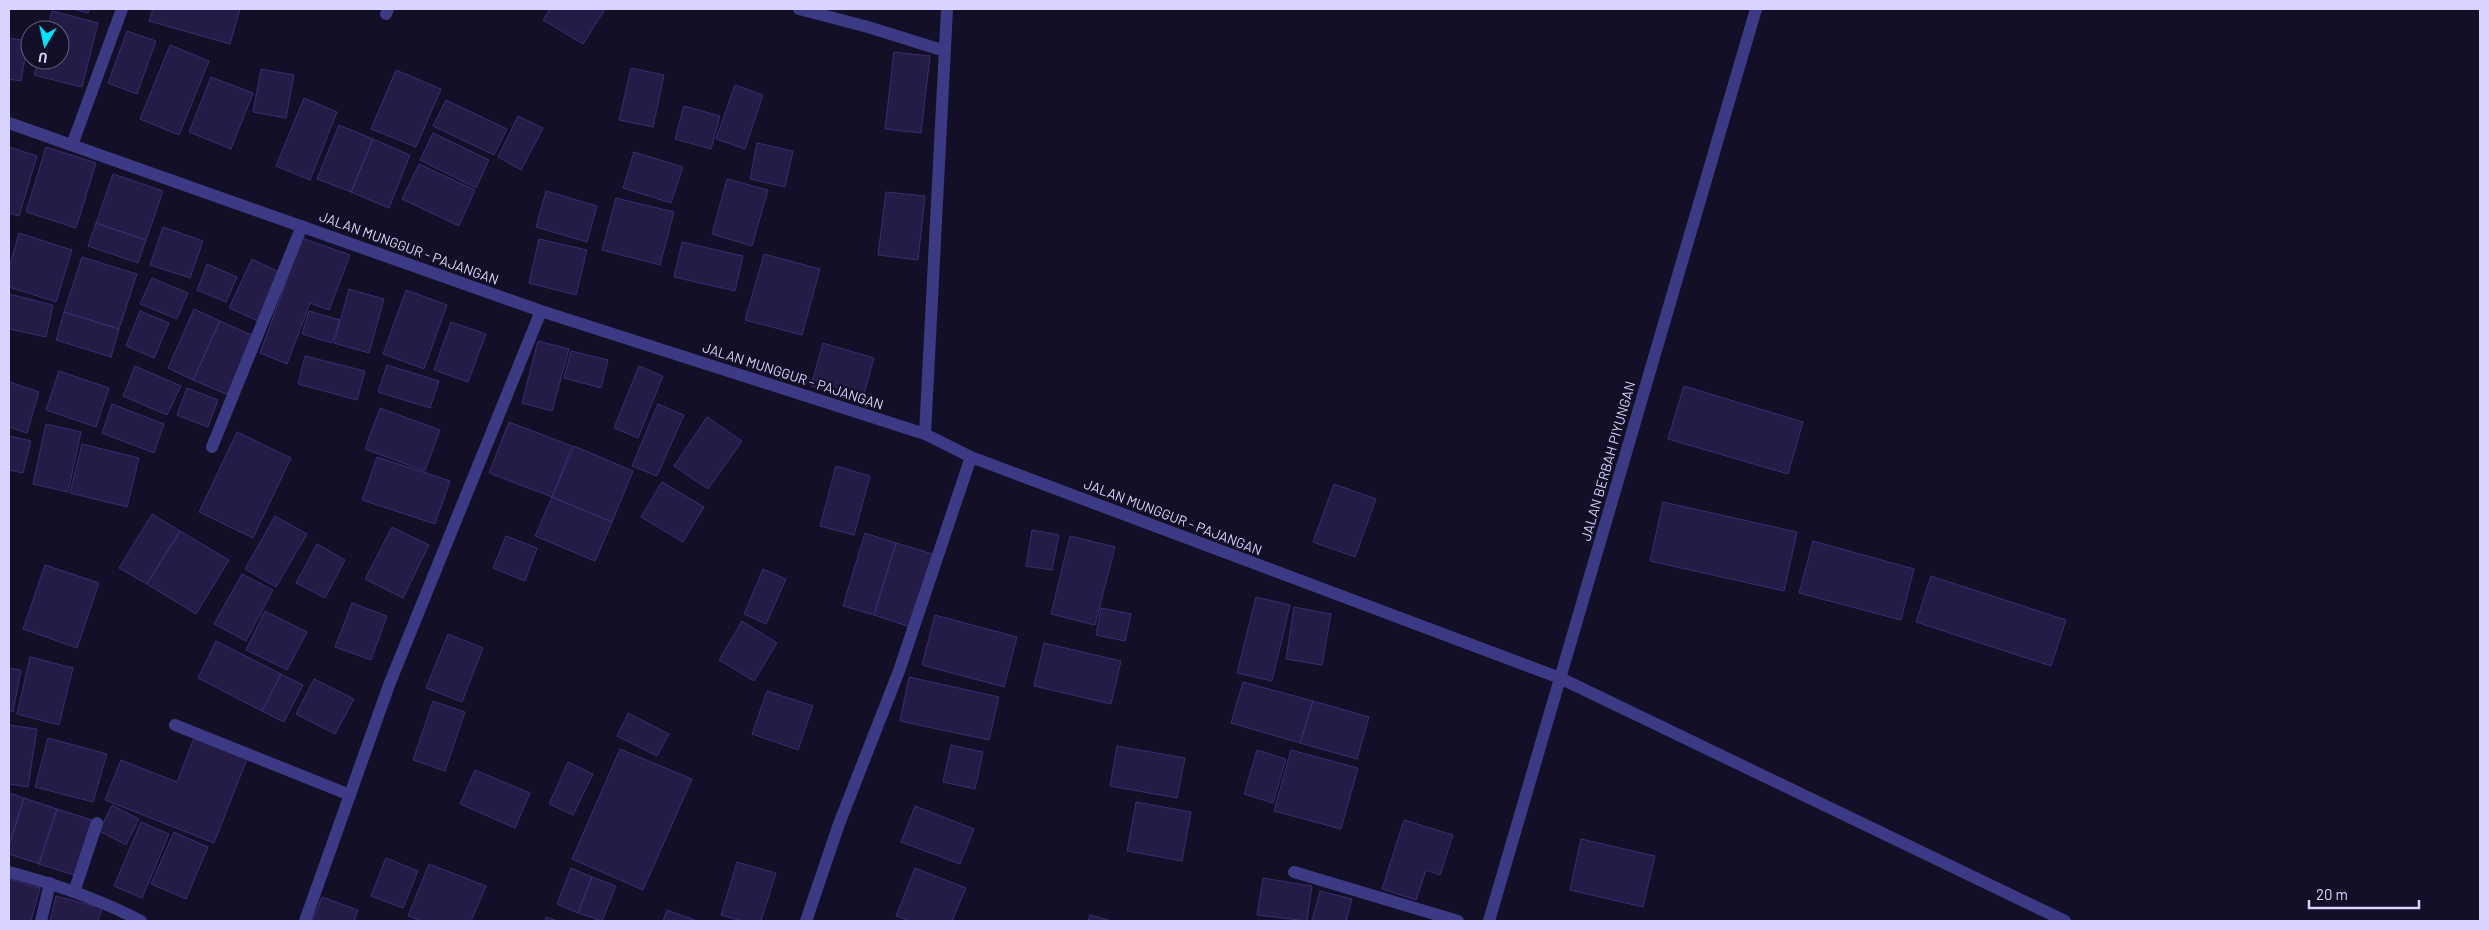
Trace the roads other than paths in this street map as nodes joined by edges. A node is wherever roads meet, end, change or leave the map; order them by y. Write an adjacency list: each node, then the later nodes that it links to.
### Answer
1 (122, 9): 7 (street)
2 (799, 9): 5 (street)
3 (947, 9): 5 (street)
4 (1756, 9): 13 (street, JALAN BERBAH PIYUNGAN)
5 (945, 51): 10 (street)
6 (9, 123): 7 (street, JALAN MUNGGUR - PAJANGAN)
7 (72, 145): 8 (street, JALAN MUNGGUR - PAJANGAN)
8 (302, 226): 9 (street, JALAN MUNGGUR - PAJANGAN); 11 (street)
9 (541, 311): 10 (street, JALAN MUNGGUR - PAJANGAN); 15 (street)
10 (925, 434): 12 (street, JALAN MUNGGUR - PAJANGAN)
11 (212, 447)
12 (971, 457): 13 (street, JALAN MUNGGUR - PAJANGAN); 24 (street)
13 (1560, 678): 26 (street, JALAN BERBAH PIYUNGAN); 27 (street, JALAN MUNGGUR - PAJANGAN)
14 (175, 725): 15 (street)
15 (350, 795): 23 (street)
16 (97, 823): 20 (street)
17 (9, 872): 19 (street)
18 (1294, 872): 25 (street)
19 (50, 883): 20 (street); 21 (street)
20 (74, 892): 22 (street)
21 (41, 921)
22 (141, 921)
23 (304, 921)
24 (806, 921)
25 (1458, 921)
26 (1489, 921)
27 (2065, 921)

